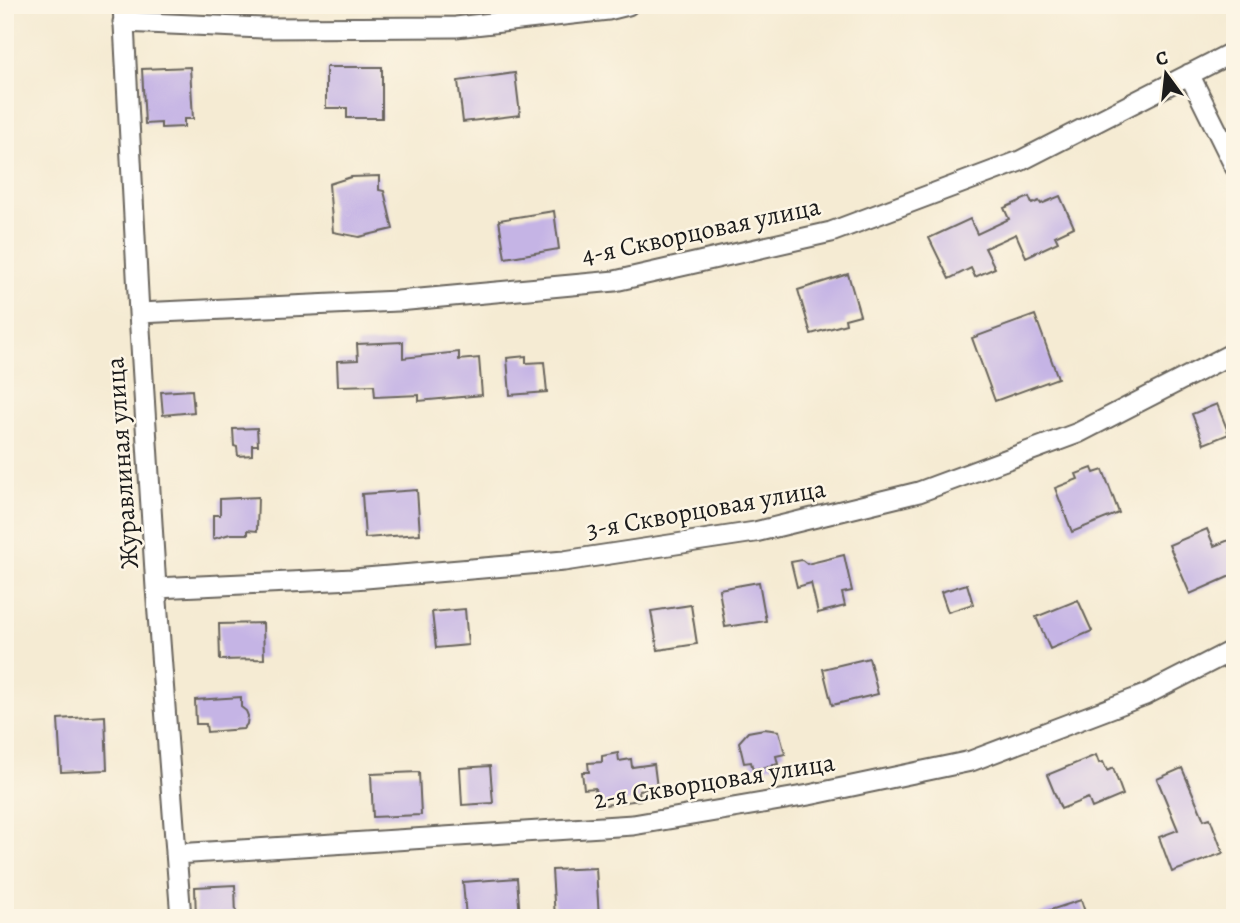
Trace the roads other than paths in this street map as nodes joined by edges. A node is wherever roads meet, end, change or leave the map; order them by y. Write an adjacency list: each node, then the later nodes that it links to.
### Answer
1 (628, 5): 2 (street)
2 (123, 14): 6 (street, Журавлиная улица)
3 (1235, 51): 4 (street, 4-я Скворцовая улица)
4 (1189, 74): 5 (street); 6 (street, 4-я Скворцовая улица)
5 (1235, 167)
6 (139, 313): 8 (street, Журавлиная улица)
7 (1235, 352): 8 (street, 3-я Скворцовая улица)
8 (156, 588): 10 (street, Журавлиная улица)
9 (1235, 649): 10 (street, 2-я Скворцовая улица)
10 (176, 854): 11 (street, Журавлиная улица)
11 (181, 918)

